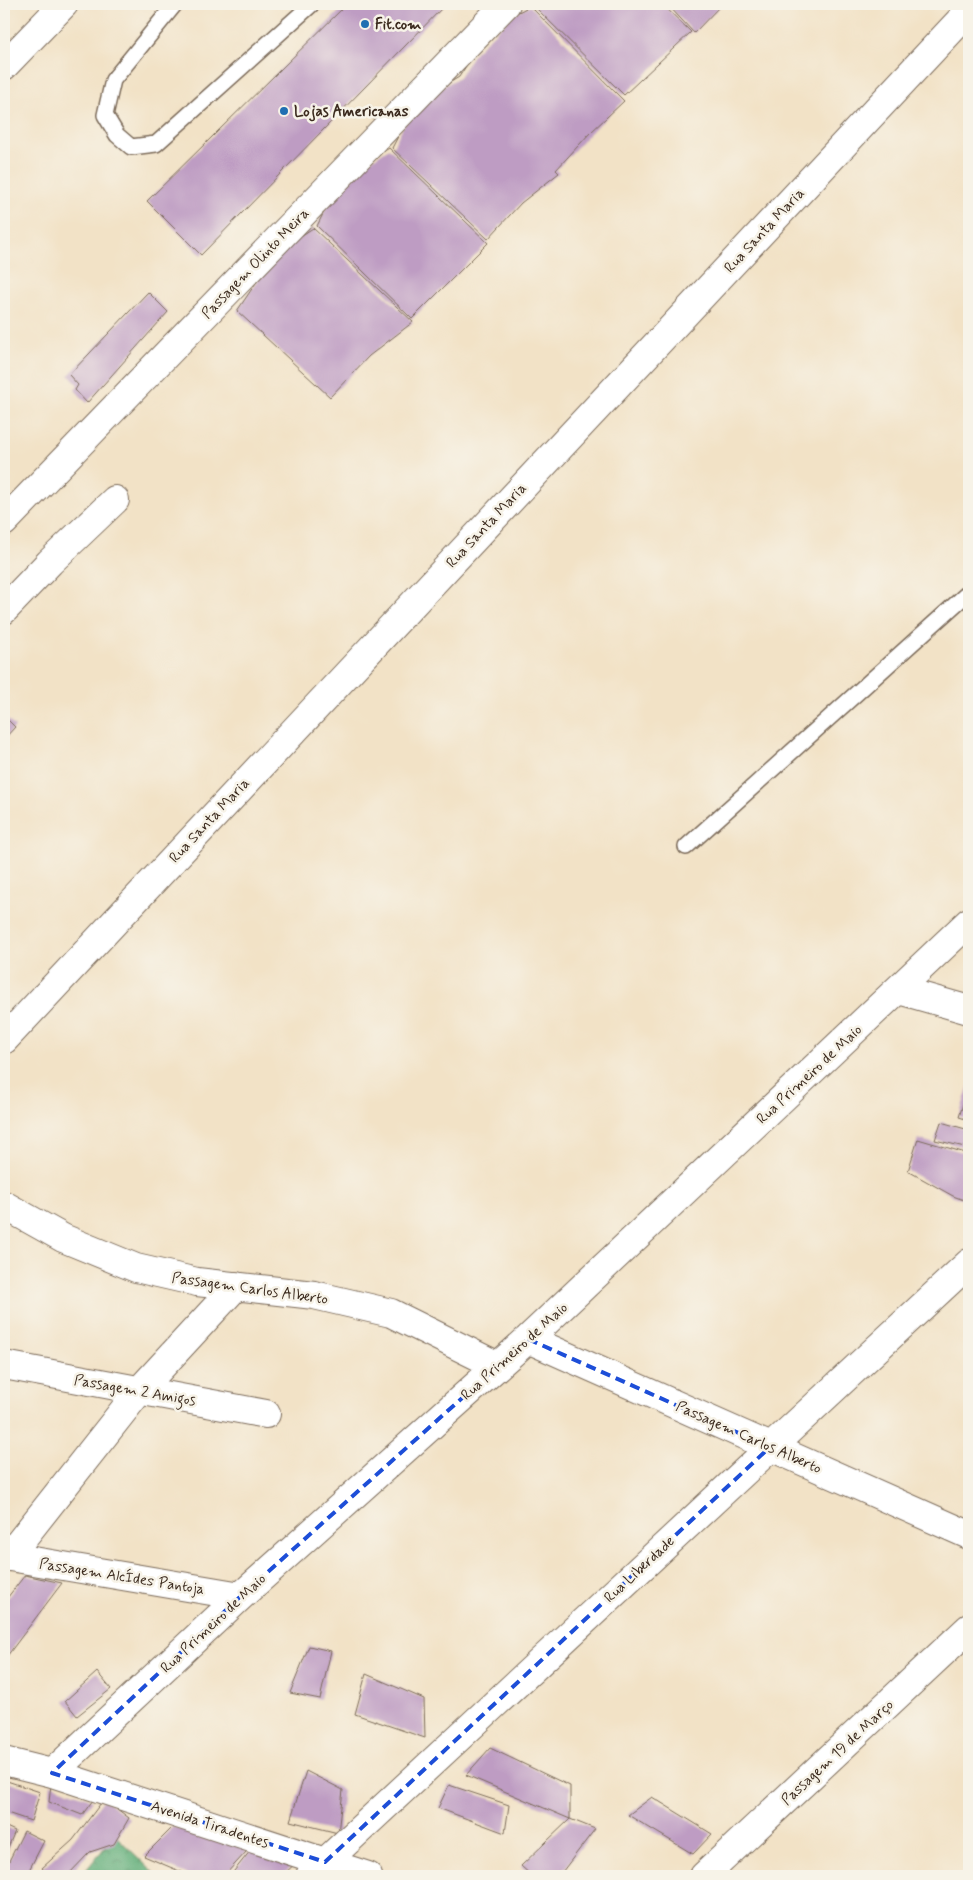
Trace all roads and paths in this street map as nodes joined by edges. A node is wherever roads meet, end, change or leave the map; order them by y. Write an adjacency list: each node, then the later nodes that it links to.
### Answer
1 (64, 4): 6 (street)
2 (176, 4): 3 (lane)
3 (312, 4)
4 (506, 4): 8 (street, Passagem Olinto Meira)
5 (969, 10): 15 (street, Rua Santa Maria)
6 (4, 66)
7 (115, 500): 10 (street)
8 (4, 522)
9 (969, 592): 11 (lane)
10 (4, 610)
11 (686, 847)
12 (969, 922): 13 (street, Rua Primeiro de Maio)
13 (899, 990): 14 (street); 19 (street, Rua Primeiro de Maio)
14 (969, 1010)
15 (4, 1040)
16 (4, 1205): 18 (street, Passagem Carlos Alberto)
17 (969, 1263): 24 (street, Rua Liberdade)
18 (236, 1286): 21 (street, Passagem Carlos Alberto); 22 (street)
19 (528, 1339): 21 (street, Rua Primeiro de Maio); 24 (street, Passagem Carlos Alberto)
20 (4, 1366): 22 (street, Passagem 2 Amigos)
21 (498, 1366): 27 (street, Rua Primeiro de Maio)
22 (139, 1391): 23 (street, Passagem 2 Amigos); 26 (street)
23 (266, 1414)
24 (770, 1447): 25 (street, Passagem Carlos Alberto); 31 (street, Rua Liberdade)
25 (969, 1535)
26 (6, 1556): 27 (street, Passagem AlcÍdes Pantoja)
27 (241, 1596): 30 (street, Rua Primeiro de Maio)
28 (969, 1628): 33 (street, Passagem 19 de Março)
29 (4, 1761): 30 (street, Avenida Tiradentes)
30 (52, 1773): 31 (street, Avenida Tiradentes)
31 (318, 1869): 32 (street, Avenida Tiradentes)
32 (368, 1876)
33 (704, 1876)

